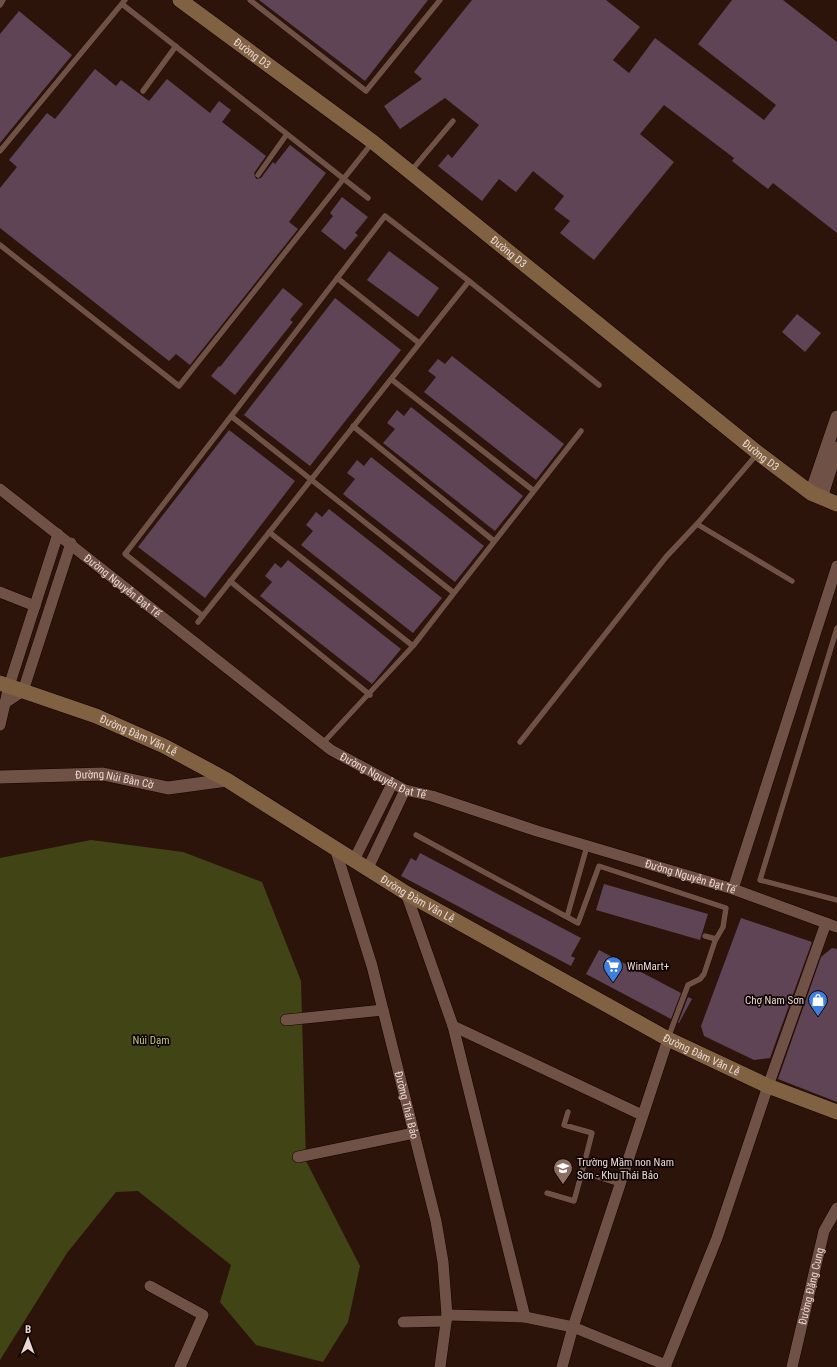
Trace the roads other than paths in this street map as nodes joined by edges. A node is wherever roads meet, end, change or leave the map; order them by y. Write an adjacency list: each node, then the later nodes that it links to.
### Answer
1 (4, 0): 6 (lane)
2 (180, 0): 11 (main road, Đường D3)
3 (250, 0): 4 (lane)
4 (440, 0)
5 (123, 2): 7 (lane); 12 (lane)
6 (0, 5)
7 (176, 46): 8 (lane); 10 (lane)
8 (143, 91)
9 (453, 121): 13 (lane)
10 (287, 134): 14 (lane); 15 (lane)
11 (373, 142): 13 (main road, Đường D3); 15 (lane)
12 (0, 150)
13 (409, 172): 28 (main road, Đường D3)
14 (258, 175)
15 (345, 178): 16 (lane); 17 (lane)
16 (368, 198)
17 (0, 245)
18 (338, 278): 19 (lane); 20 (lane); 23 (lane)
19 (469, 281): 20 (lane); 22 (lane)
20 (419, 344): 21 (lane)
21 (391, 379): 25 (lane); 31 (lane)
22 (599, 384)
23 (232, 416): 29 (lane); 45 (lane)
24 (836, 424): 32 (street)
25 (353, 426): 29 (lane); 37 (lane)
26 (582, 431): 31 (lane)
27 (837, 448): 32 (street)
28 (758, 453): 32 (main road, Đường D3); 34 (lane)
29 (311, 479): 35 (lane); 43 (lane)
30 (0, 489): 36 (street, Đường Nguyễn Đạt Tế)
31 (534, 491): 37 (lane)
32 (816, 495): 33 (main road, Đường D3)
33 (837, 504)
34 (697, 524): 41 (lane); 54 (lane)
35 (270, 532): 40 (lane); 48 (lane)
36 (58, 534): 38 (street, Đường Nguyễn Đạt Tế); 44 (street)
37 (494, 541): 43 (lane)
38 (70, 543): 50 (street); 55 (street, Đường Nguyễn Đạt Tế)
39 (837, 566): 65 (street)
40 (230, 581): 45 (lane); 51 (lane)
41 (792, 581)
42 (0, 592): 44 (street)
43 (454, 593): 48 (lane)
44 (35, 606): 49 (street)
45 (203, 616): 46 (lane)
46 (198, 622)
47 (837, 628): 67 (lane)
48 (413, 646): 51 (lane)
49 (4, 685): 50 (main road, Đường Đàm Văn Lễ); 52 (street)
50 (23, 691): 52 (street); 57 (main road, Đường Đàm Văn Lễ)
51 (370, 695): 55 (lane)
52 (5, 703): 53 (street)
53 (0, 725)
54 (520, 742)
55 (323, 743): 58 (street, Đường Nguyễn Đạt Tế)
56 (0, 777): 57 (street, Đường Núi Bàn Cờ)
57 (227, 780): 62 (main road, Đường Đàm Văn Lễ)
58 (392, 784): 59 (street, Đường Nguyễn Đạt Tế); 63 (street)
59 (405, 790): 61 (street, Đường Nguyễn Đạt Tế); 64 (street)
60 (416, 835): 68 (lane)
61 (587, 846): 65 (street, Đường Nguyễn Đạt Tế); 68 (lane)
62 (335, 848): 63 (main road, Đường Đàm Văn Lễ); 73 (street, Đường Thái Bảo)
63 (354, 860): 64 (main road, Đường Đàm Văn Lễ)
64 (368, 868): 66 (main road, Đường Đàm Văn Lễ)
65 (733, 889): 69 (street, Đường Nguyễn Đạt Tế)
66 (406, 893): 75 (street); 76 (main road, Đường Đàm Văn Lễ)
67 (837, 900)
68 (567, 917): 72 (lane)
69 (826, 923): 70 (street, Đường Nguyễn Đạt Tế); 77 (street)
70 (837, 927)
71 (705, 936): 72 (lane)
72 (716, 939): 76 (lane)
73 (383, 1010): 74 (street); 81 (street, Đường Thái Bảo)
74 (286, 1020)
75 (453, 1026): 80 (street); 88 (street)
76 (668, 1039): 77 (main road, Đường Đàm Văn Lễ); 80 (street)
77 (768, 1086): 79 (main road, Đường Đàm Văn Lễ); 92 (street)
78 (568, 1112): 83 (lane)
79 (837, 1112)
80 (642, 1116): 84 (street)
81 (414, 1133): 82 (street); 89 (street, Đường Thái Bảo)
82 (298, 1157)
83 (582, 1172): 84 (lane); 85 (lane)
84 (620, 1184): 91 (street)
85 (547, 1193)
86 (837, 1208): 96 (street, Đường Đặng Cung)
87 (150, 1286): 93 (street)
88 (525, 1317): 89 (street); 91 (street)
89 (446, 1318): 90 (street); 94 (street, Đường Thái Bảo)
90 (403, 1322)
91 (573, 1327): 92 (street); 95 (street)
92 (665, 1366)
93 (180, 1367)
94 (440, 1367)
95 (562, 1367)
96 (792, 1367)

